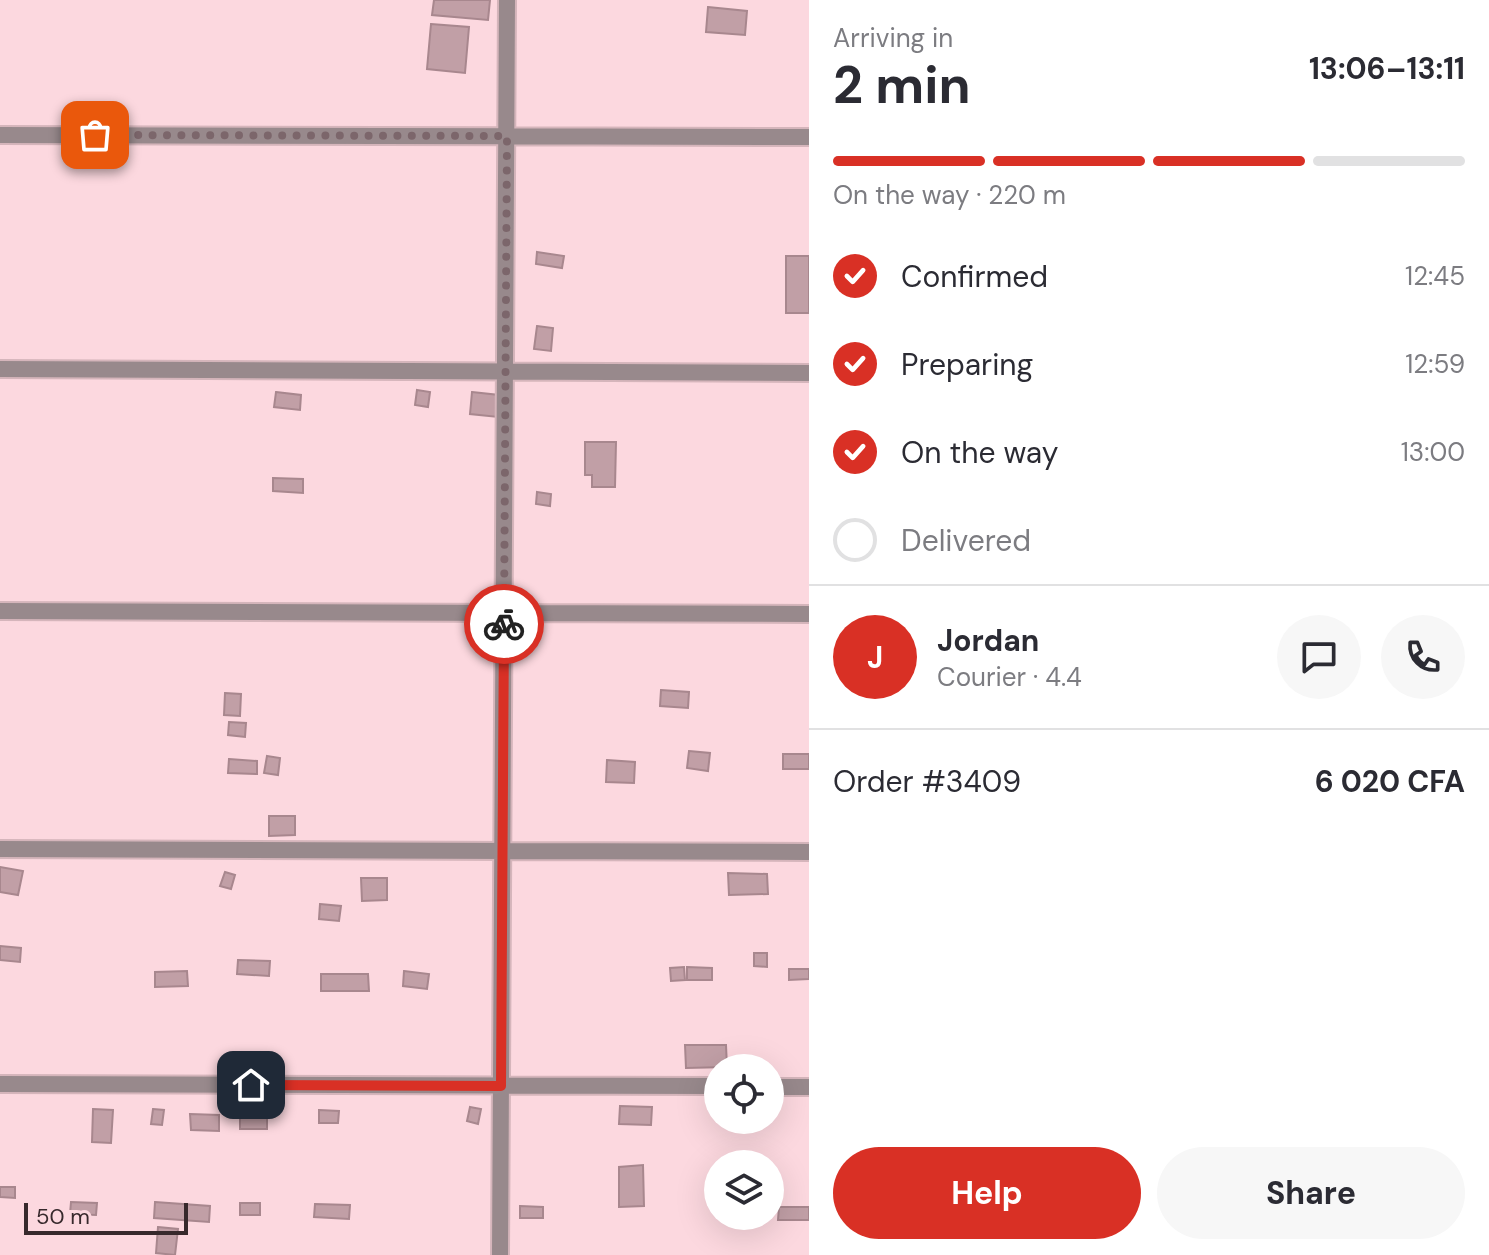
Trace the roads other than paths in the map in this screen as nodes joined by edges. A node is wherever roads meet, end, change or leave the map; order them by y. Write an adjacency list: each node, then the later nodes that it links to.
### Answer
1 (507, 0): 3 (street)
2 (0, 135): 3 (street)
3 (507, 136): 4 (street); 6 (street)
4 (809, 137)
5 (0, 369): 6 (street)
6 (505, 371): 7 (street); 9 (street)
7 (809, 373)
8 (0, 611): 9 (street)
9 (504, 613): 10 (street); 12 (street)
10 (809, 614)
11 (0, 849): 12 (street)
12 (503, 851): 13 (street); 15 (street)
13 (809, 852)
14 (0, 1084): 15 (street)
15 (501, 1086): 16 (street); 19 (street)
16 (704, 1086)
17 (784, 1087): 18 (street)
18 (809, 1087)
19 (500, 1255)

